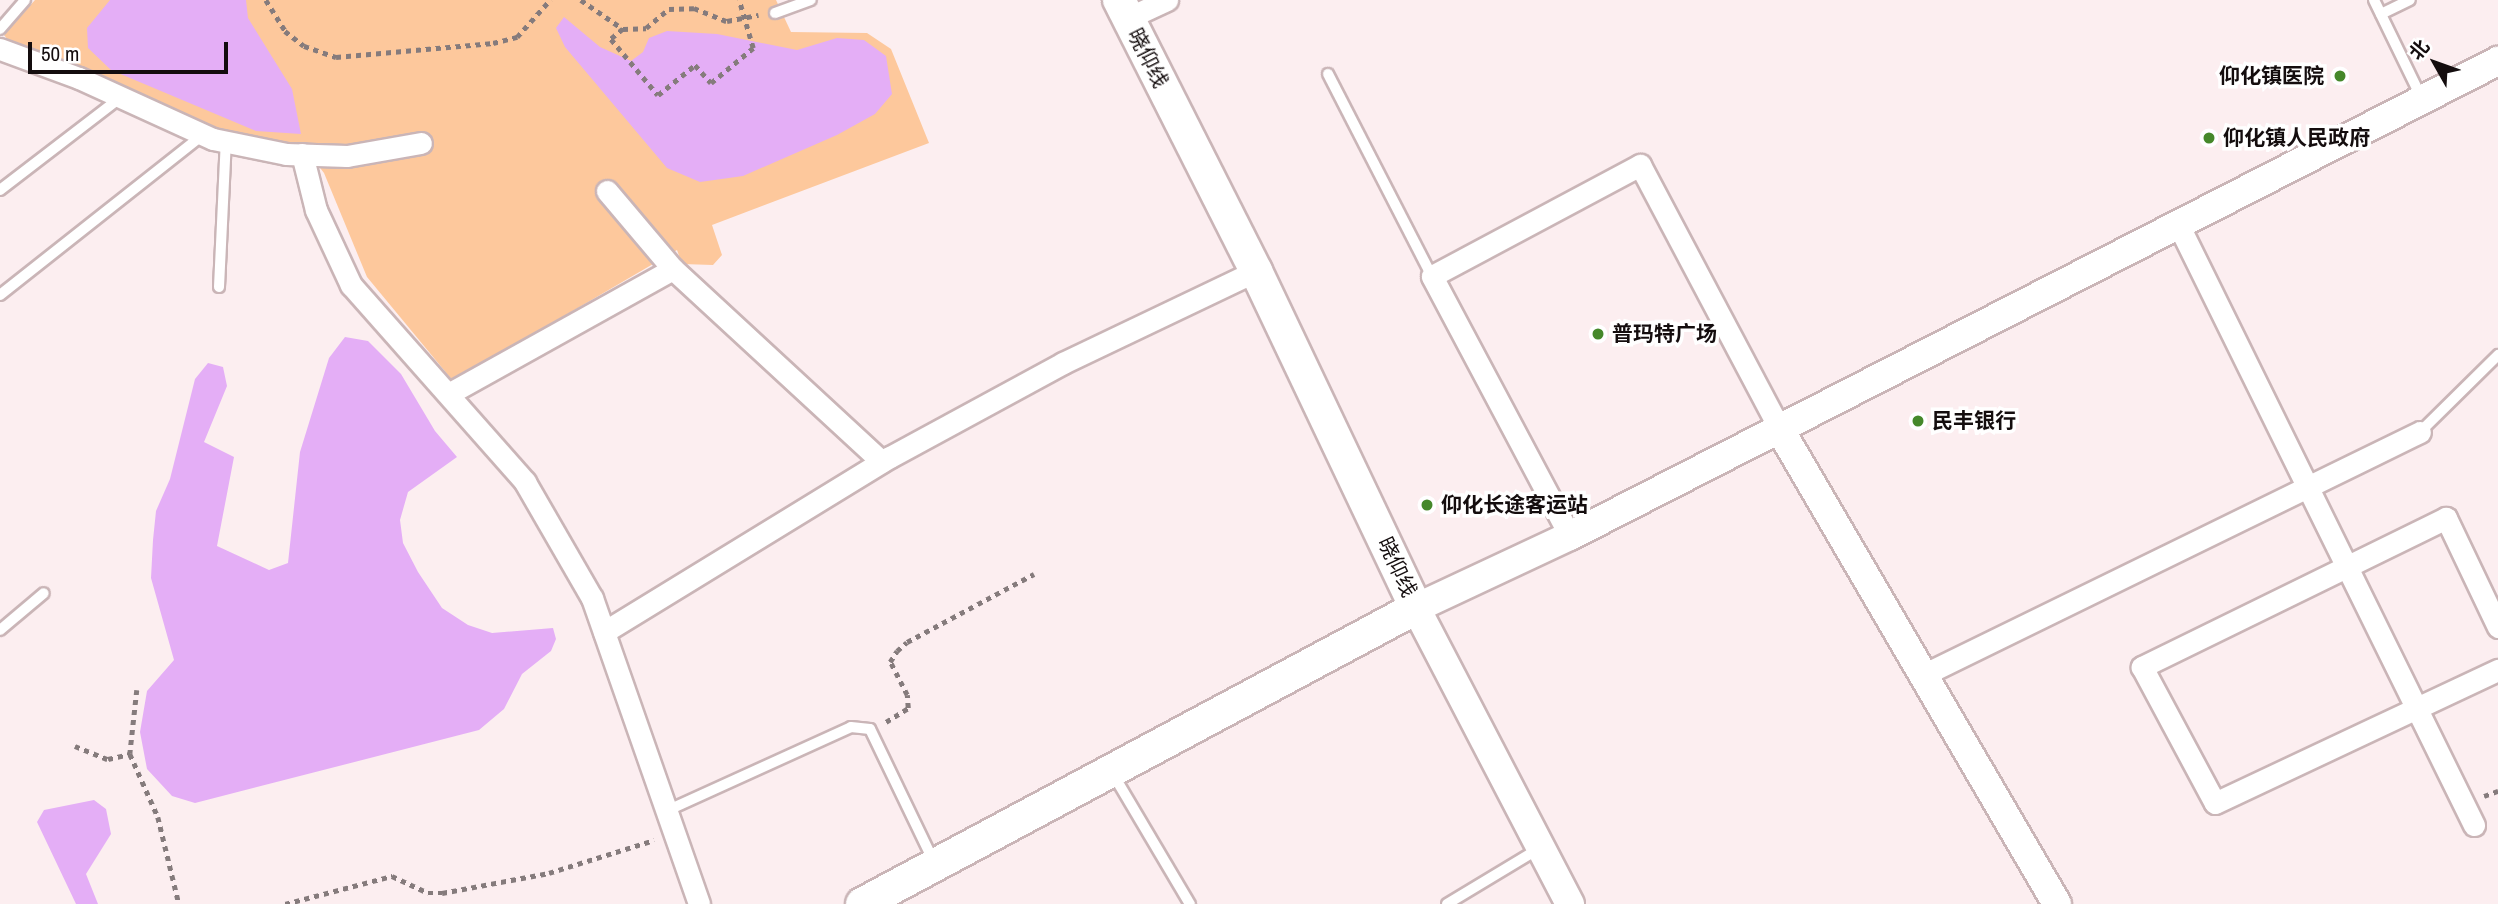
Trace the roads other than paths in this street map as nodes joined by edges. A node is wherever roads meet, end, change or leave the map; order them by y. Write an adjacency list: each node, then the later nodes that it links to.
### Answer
1 (25, 0): 9 (lane)
2 (811, 0): 7 (lane)
3 (1167, 0): 6 (street)
4 (2374, 0): 8 (lane)
5 (2410, 0): 8 (lane)
6 (1124, 9): 23 (main road, 晓仰线)
7 (775, 13)
8 (2381, 14): 14 (lane)
9 (0, 29)
10 (0, 49): 13 (street)
11 (2498, 61): 14 (street)
12 (1328, 74): 24 (lane)
13 (121, 97): 15 (street); 19 (lane)
14 (2422, 100): 21 (street)
15 (204, 134): 16 (street); 26 (lane)
16 (226, 141): 18 (street); 25 (lane)
17 (421, 143): 18 (street)
18 (302, 155): 28 (street)
19 (0, 190)
20 (607, 191): 22 (street)
21 (2178, 224): 29 (street); 32 (street)
22 (673, 269): 28 (street); 31 (street)
23 (1256, 271): 31 (street); 36 (main road, 晓仰线)
24 (1432, 276): 29 (street); 33 (street)
25 (219, 287)
26 (0, 295)
27 (2498, 355): 30 (lane)
28 (450, 393): 39 (street)
29 (1779, 428): 33 (street); 41 (street)
30 (2420, 432): 32 (street)
31 (882, 462): 39 (street)
32 (2307, 486): 34 (street); 41 (street)
33 (1570, 536): 36 (street)
34 (2347, 567): 37 (street); 42 (street); 42 (street)
35 (44, 593): 38 (lane)
36 (1416, 608): 43 (main road, 晓仰线); 46 (street)
37 (2498, 627)
38 (0, 630)
39 (604, 632): 44 (street)
40 (2498, 670): 42 (street)
41 (1923, 675): 53 (street)
42 (2417, 709): 45 (street)
43 (1112, 772): 47 (main road, 晓仰线); 50 (lane)
44 (664, 812): 47 (lane); 48 (street)
45 (2474, 825)
46 (1541, 848): 51 (lane); 52 (street)
47 (935, 865): 49 (main road, 晓仰线)
48 (699, 904)
49 (862, 904)
50 (1190, 904)
51 (1447, 904)
52 (1570, 904)
53 (2057, 904)

